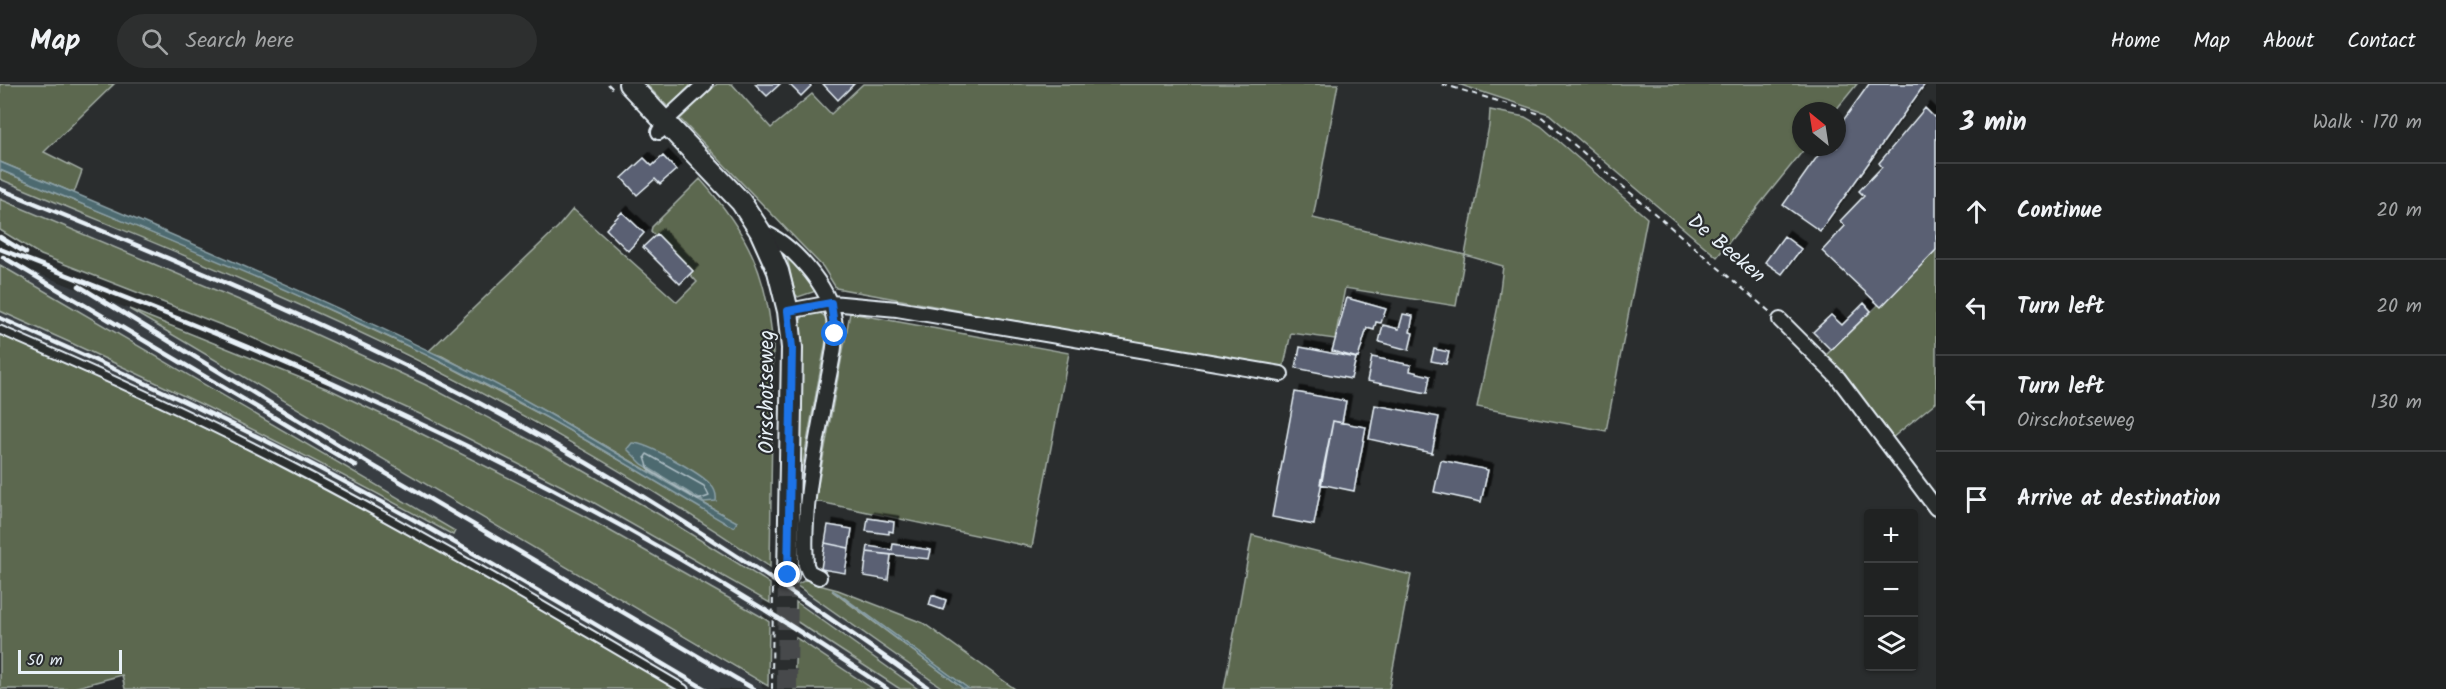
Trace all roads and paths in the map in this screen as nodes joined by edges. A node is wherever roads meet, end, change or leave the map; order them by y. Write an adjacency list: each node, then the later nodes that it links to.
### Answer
1 (608, 84): 4 (path)
2 (705, 84): 5 (street)
3 (1442, 84): 9 (path, De Beeken)
4 (622, 88): 5 (street, Oirschotseweg)
5 (662, 126): 6 (street, Oirschotseweg)
6 (760, 231): 7 (street); 8 (street, Oirschotseweg)
7 (831, 303): 8 (street); 11 (street); 14 (street)
8 (788, 311): 13 (street, Oirschotseweg)
9 (1780, 320): 12 (street)
10 (0, 330): 15 (lane)
11 (1281, 374)
12 (1936, 508)
13 (781, 575): 16 (path)
14 (819, 577)
15 (684, 689)
16 (772, 689)

